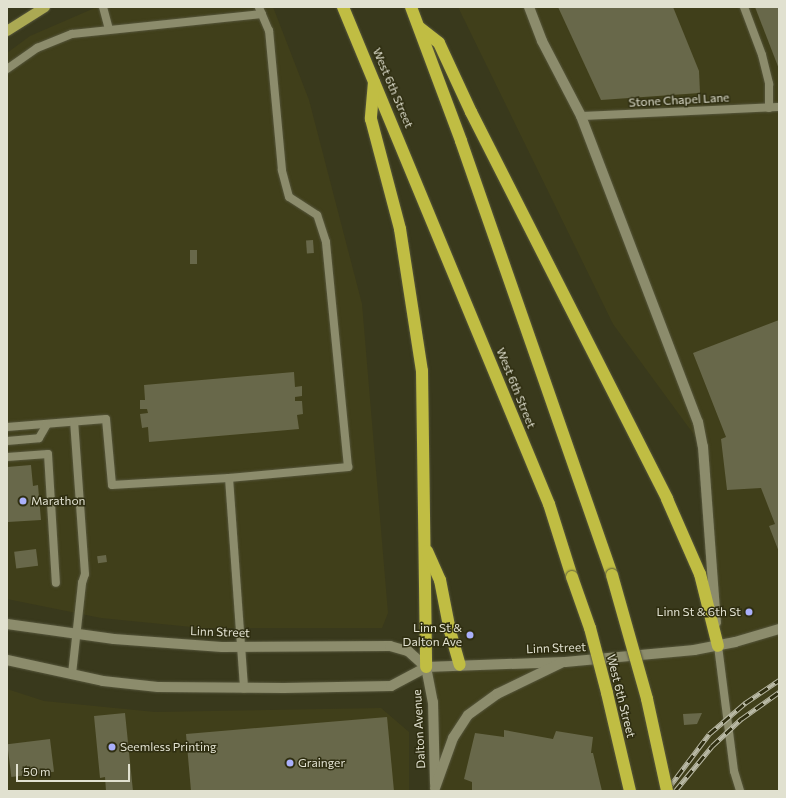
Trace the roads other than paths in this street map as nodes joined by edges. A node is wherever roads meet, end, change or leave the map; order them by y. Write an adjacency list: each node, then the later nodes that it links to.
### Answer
1 (44, 7): 10 (main road)
2 (104, 7): 9 (lane)
3 (343, 7): 12 (highway, West 6th Street)
4 (411, 7): 8 (highway, West 6th Street)
5 (529, 7): 15 (main road)
6 (744, 7): 14 (lane)
7 (260, 11): 9 (lane); 21 (lane)
8 (420, 28): 27 (highway); 37 (highway, West 6th Street, bridge)
9 (109, 29): 11 (lane)
10 (7, 31)
11 (7, 69)
12 (374, 79): 22 (highway); 36 (highway, West 6th Street, bridge)
13 (779, 107): 14 (lane, Stone Chapel Lane)
14 (768, 108): 15 (lane, Stone Chapel Lane)
15 (581, 116): 27 (main road)
16 (74, 422): 17 (lane); 21 (lane); 26 (lane)
17 (46, 424): 18 (lane); 19 (lane)
18 (7, 426)
19 (7, 441)
20 (7, 457): 23 (lane)
21 (229, 478): 28 (lane)
22 (425, 547): 31 (highway); 32 (highway)
23 (56, 583)
24 (7, 624): 26 (main road, Linn Street)
25 (779, 629): 27 (main road, Linn Street)
26 (77, 634): 28 (main road, Linn Street); 33 (lane)
27 (718, 646): 30 (main road, Linn Street); 38 (lane)
28 (242, 647): 32 (main road, Linn Street); 34 (lane)
29 (7, 660): 33 (main road, Linn Street)
30 (565, 662): 31 (main road, Linn Street); 35 (main road)
31 (460, 665): 32 (main road, Linn Street)
32 (426, 666): 34 (main road, Linn Street); 35 (main road, Dalton Avenue)
33 (72, 674): 34 (main road, Linn Street)
34 (244, 688)
35 (435, 790)
36 (630, 791)
37 (667, 791)
38 (740, 791)

